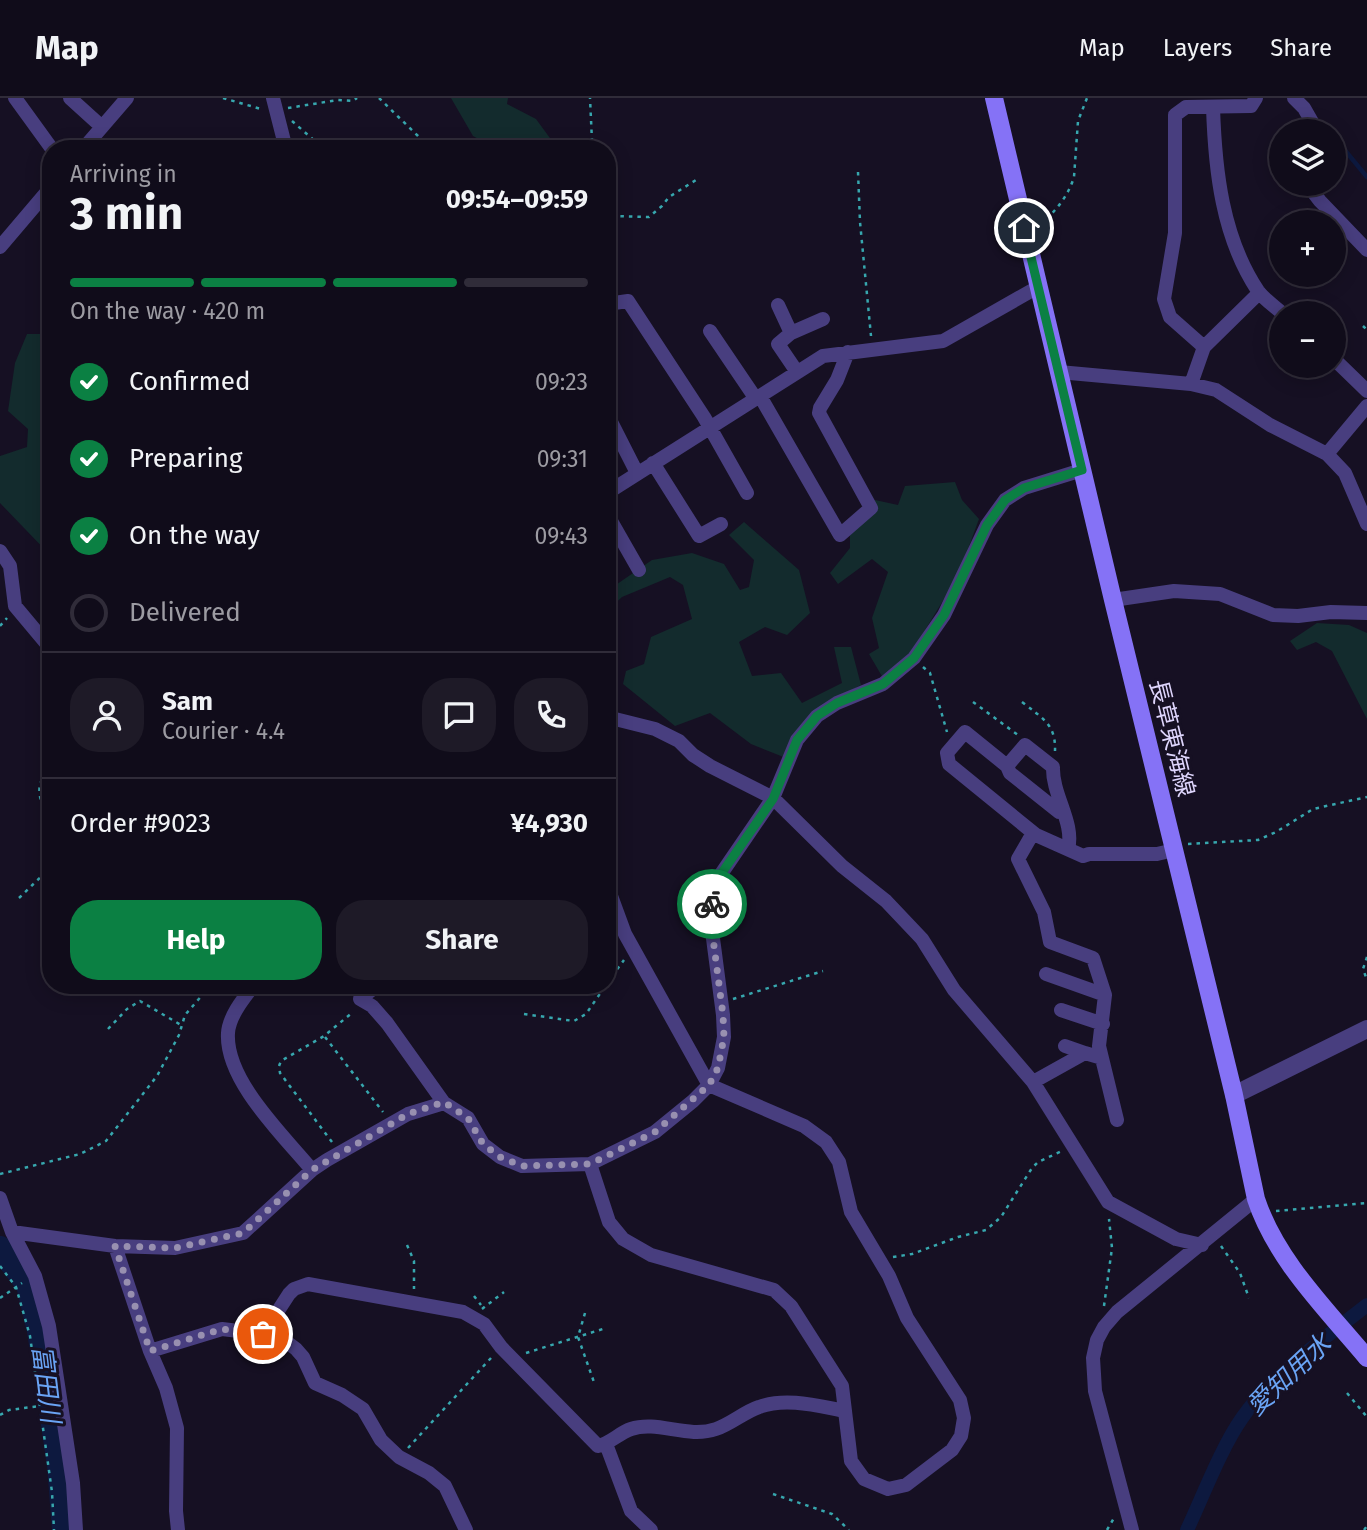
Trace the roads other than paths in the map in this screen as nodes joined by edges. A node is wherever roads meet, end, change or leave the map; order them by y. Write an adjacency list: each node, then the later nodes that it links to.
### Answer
1 (70, 98): 10 (street)
2 (127, 98): 10 (street)
3 (994, 98): 18 (main road, 長草東海線)
4 (1256, 98): 7 (street)
5 (1294, 98): 9 (street)
6 (21, 100): 11 (street)
7 (1213, 107): 19 (street); 26 (street)
8 (277, 109): 13 (street)
9 (1310, 119)
10 (102, 127): 12 (street)
11 (46, 140)
12 (91, 140)
13 (284, 140)
14 (1316, 196): 17 (street)
15 (42, 198): 16 (street)
16 (0, 247)
17 (1367, 250)
18 (1038, 287): 27 (street); 30 (main road, 長草東海線)
19 (1259, 293): 20 (street); 26 (street)
20 (1269, 302)
21 (616, 303): 35 (street)
22 (778, 305): 25 (street)
23 (823, 319): 25 (street)
24 (710, 331): 33 (street)
25 (791, 333): 29 (street)
26 (1205, 347): 31 (street)
27 (848, 352): 29 (street); 33 (street)
28 (1346, 371): 32 (street)
29 (797, 372): 33 (street)
30 (1059, 372): 31 (street); 39 (main road, 長草東海線)
31 (1191, 384): 37 (street)
32 (1367, 391)
33 (758, 397): 35 (street)
34 (1367, 406): 37 (street)
35 (709, 427): 38 (street); 42 (street)
36 (616, 432): 40 (street)
37 (1327, 454): 44 (street)
38 (653, 463): 40 (street); 43 (street)
39 (1082, 470): 48 (main road, 長草東海線); 53 (street)
40 (637, 473): 41 (street)
41 (616, 487)
42 (747, 493)
43 (721, 524)
44 (1367, 524)
45 (616, 530): 47 (street)
46 (0, 551): 50 (street)
47 (639, 570)
48 (1112, 600): 49 (street); 56 (main road, 長草東海線)
49 (1367, 613)
50 (42, 638)
51 (616, 719): 53 (street)
52 (1007, 766): 54 (street); 54 (street); 55 (street)
53 (773, 799): 69 (street); 70 (street)
54 (1062, 811): 57 (street)
55 (1033, 833): 57 (street); 62 (street)
56 (1173, 848): 57 (street); 71 (main road, 長草東海線)
57 (1068, 849)
58 (616, 910): 70 (street)
59 (1046, 974): 62 (street)
60 (248, 994): 75 (street)
61 (366, 994): 72 (street)
62 (1105, 995): 64 (street)
63 (1061, 1010): 64 (street)
64 (1102, 1024): 68 (street)
65 (1367, 1029): 71 (street)
66 (1065, 1046): 67 (street)
67 (1085, 1053): 68 (street); 69 (street)
68 (1102, 1058): 73 (street)
69 (1033, 1082): 79 (street)
70 (709, 1085): 74 (street); 84 (street)
71 (1234, 1096): 77 (main road, 長草東海線)
72 (444, 1102): 74 (street); 75 (street)
73 (1117, 1119)
74 (590, 1164): 84 (street)
75 (312, 1170): 80 (street)
76 (0, 1198): 78 (street)
77 (1258, 1206): 79 (street); 83 (main road, 長草東海線)
78 (12, 1232): 80 (street); 86 (street)
79 (1202, 1245): 90 (street)
80 (115, 1246): 82 (street)
81 (263, 1334): 82 (street); 85 (street); 88 (street)
82 (150, 1351): 87 (street)
83 (1367, 1358)
84 (845, 1411): 85 (street)
85 (606, 1444): 89 (street)
86 (76, 1530)
87 (178, 1530)
88 (466, 1530)
89 (650, 1530)
90 (1132, 1530)

